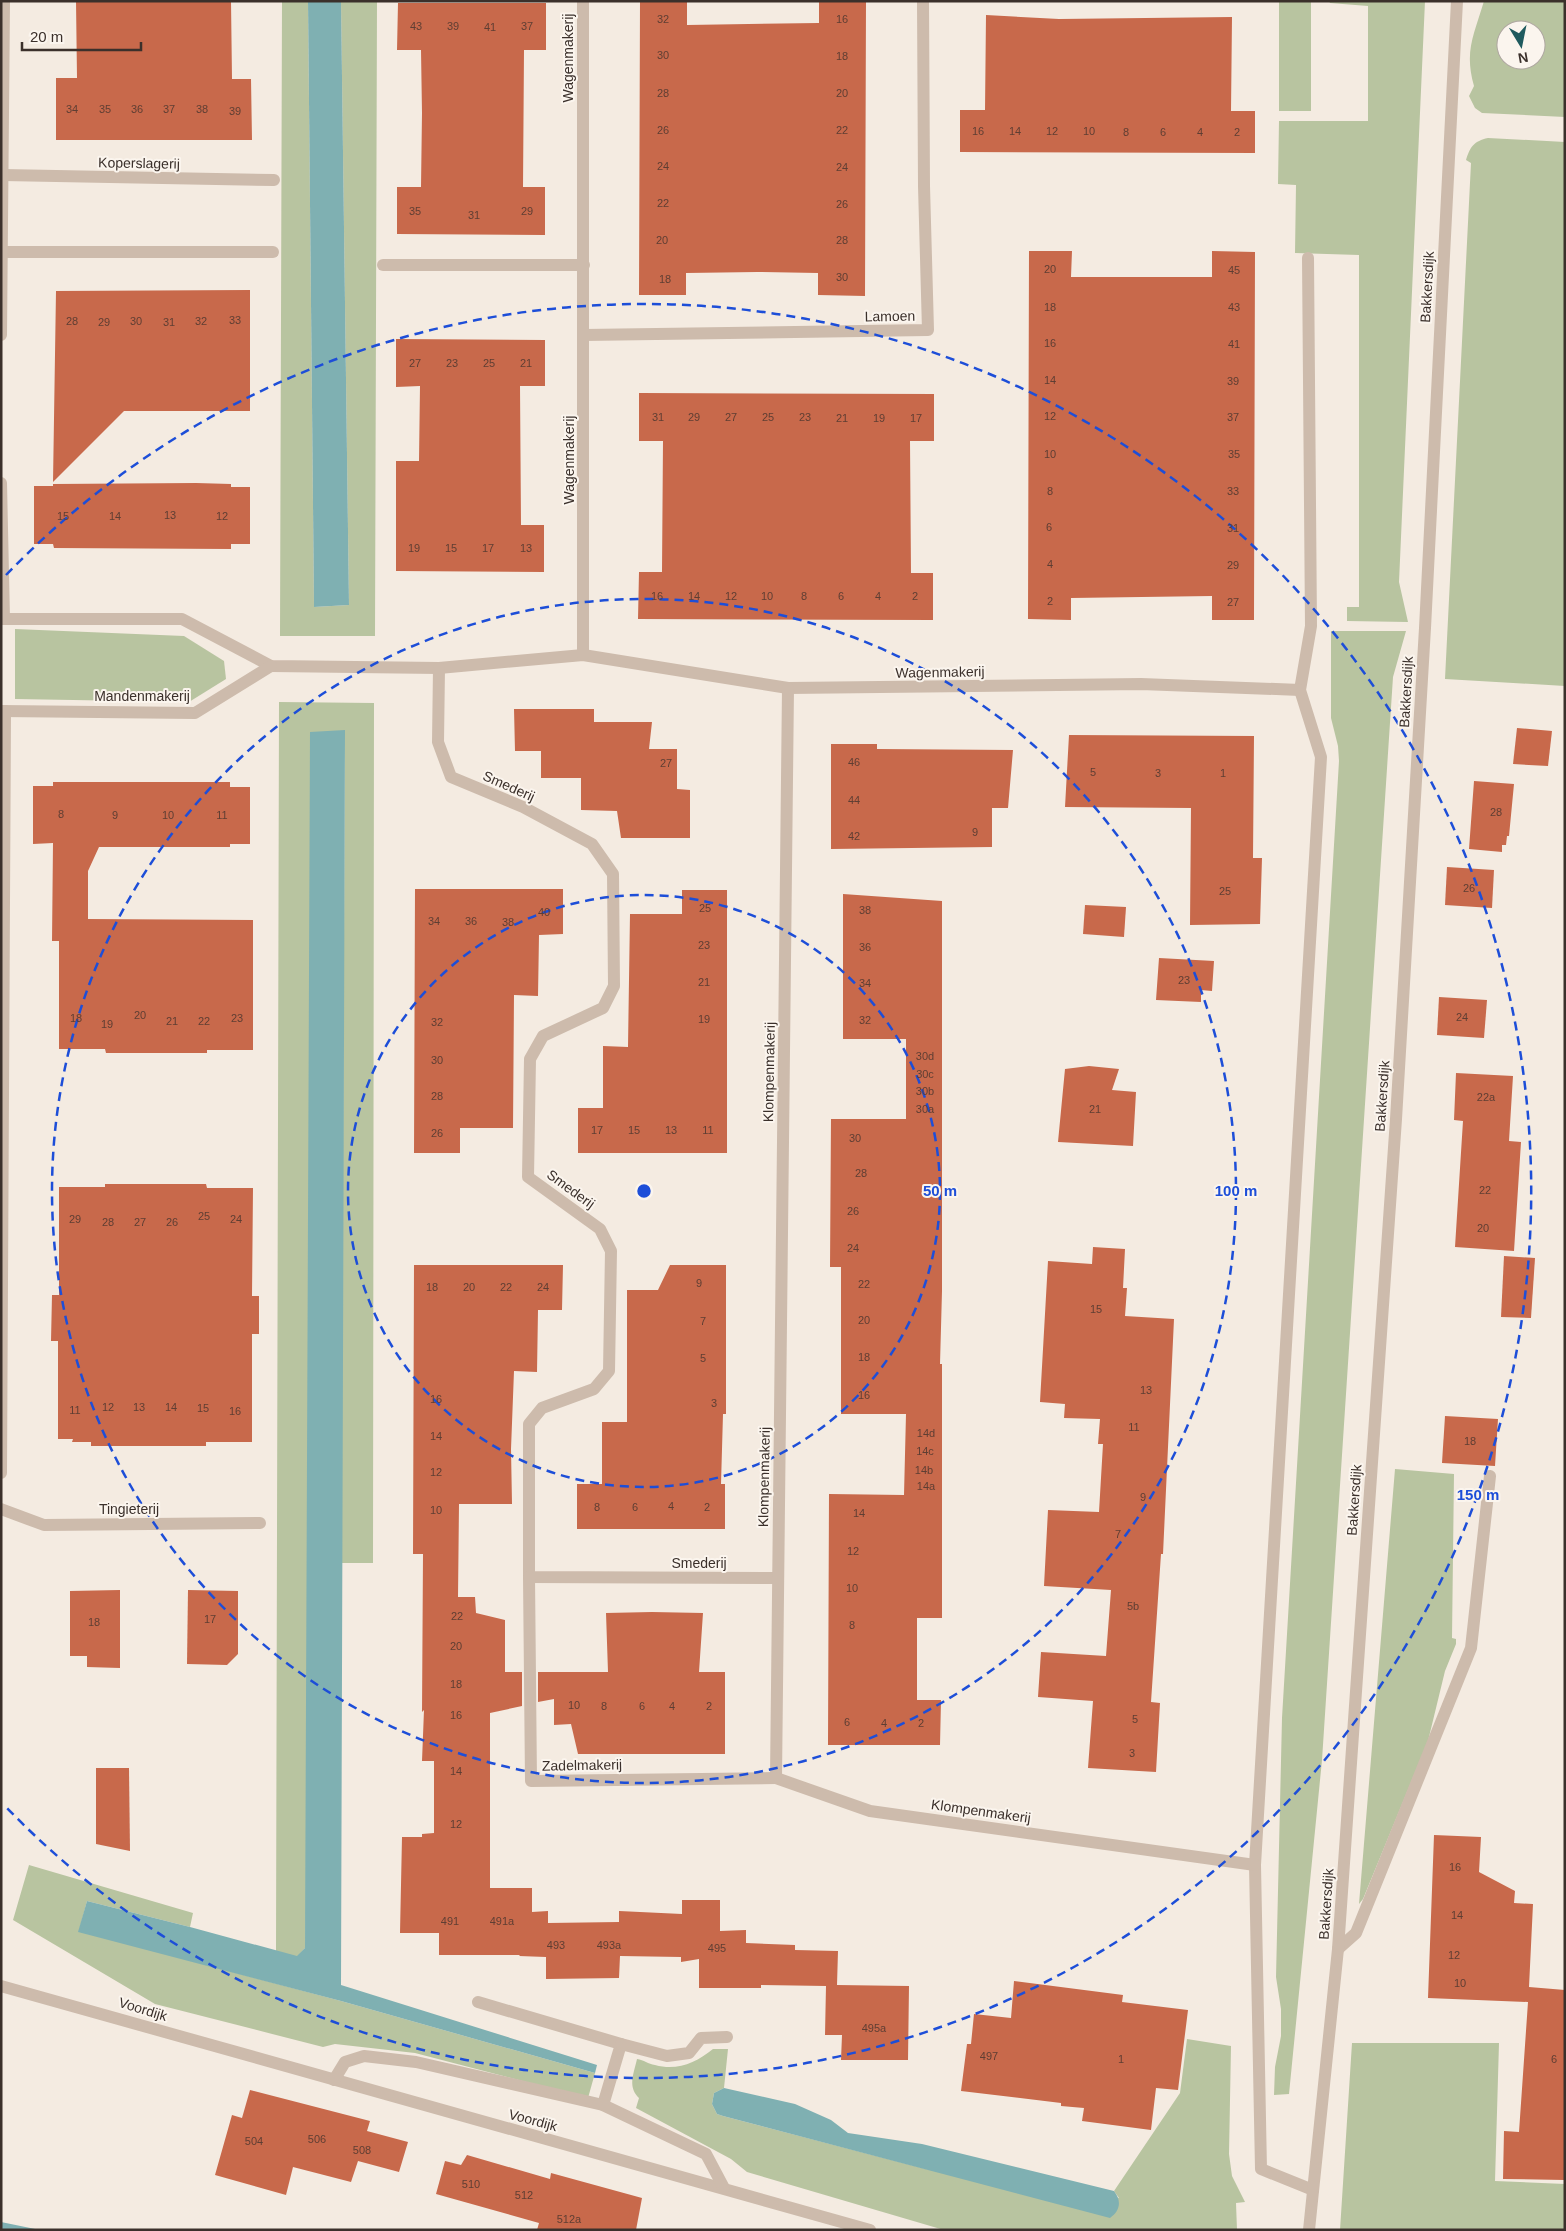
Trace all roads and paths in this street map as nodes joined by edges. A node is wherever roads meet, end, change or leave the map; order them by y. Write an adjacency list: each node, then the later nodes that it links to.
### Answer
1 (4, 1): 5 (street)
2 (584, 1): 11 (street, Wagenmakerij)
3 (923, 1): 13 (street, Lamoen)
4 (1457, 1): 30 (street, Bakkersdijk)
5 (3, 175): 6 (street, Koperslagerij); 7 (street)
6 (274, 180)
7 (3, 252): 8 (street); 12 (street)
8 (273, 252)
9 (1308, 258): 20 (street)
10 (383, 265): 11 (street)
11 (584, 265): 13 (street, Wagenmakerij)
12 (1, 335)
13 (584, 335): 16 (street, Wagenmakerij)
14 (1, 483): 15 (street)
15 (3, 619): 17 (street)
16 (583, 655): 18 (street, Wagenmakerij); 19 (street, Wagenmakerij)
17 (271, 666): 18 (street); 21 (street, Mandenmakerij)
18 (440, 668): 26 (street, Smederij)
19 (788, 688): 20 (street, Wagenmakerij); 27 (street, Klompenmakerij)
20 (1300, 690): 29 (street)
21 (3, 711): 22 (street)
22 (1, 1473)
23 (1490, 1476): 30 (street)
24 (1, 1510): 25 (street, Tingieterij)
25 (260, 1523)
26 (529, 1578): 27 (street, Smederij); 28 (street, Zadelmakerij)
27 (778, 1578): 28 (street, Klompenmakerij)
28 (776, 1778): 29 (street, Klompenmakerij)
29 (1255, 1865): 38 (street)
30 (1338, 1949): 38 (street, Bakkersdijk)
31 (1, 1986): 35 (street, Voordijk)
32 (478, 2002): 34 (street)
33 (727, 2037): 34 (street)
34 (621, 2044): 36 (street)
35 (334, 2080): 36 (street); 37 (street, Voordijk)
36 (603, 2105): 37 (street)
37 (724, 2188): 39 (street, Voordijk)
38 (1312, 2190): 40 (street, Bakkersdijk)
39 (870, 2230)
40 (1309, 2230)

